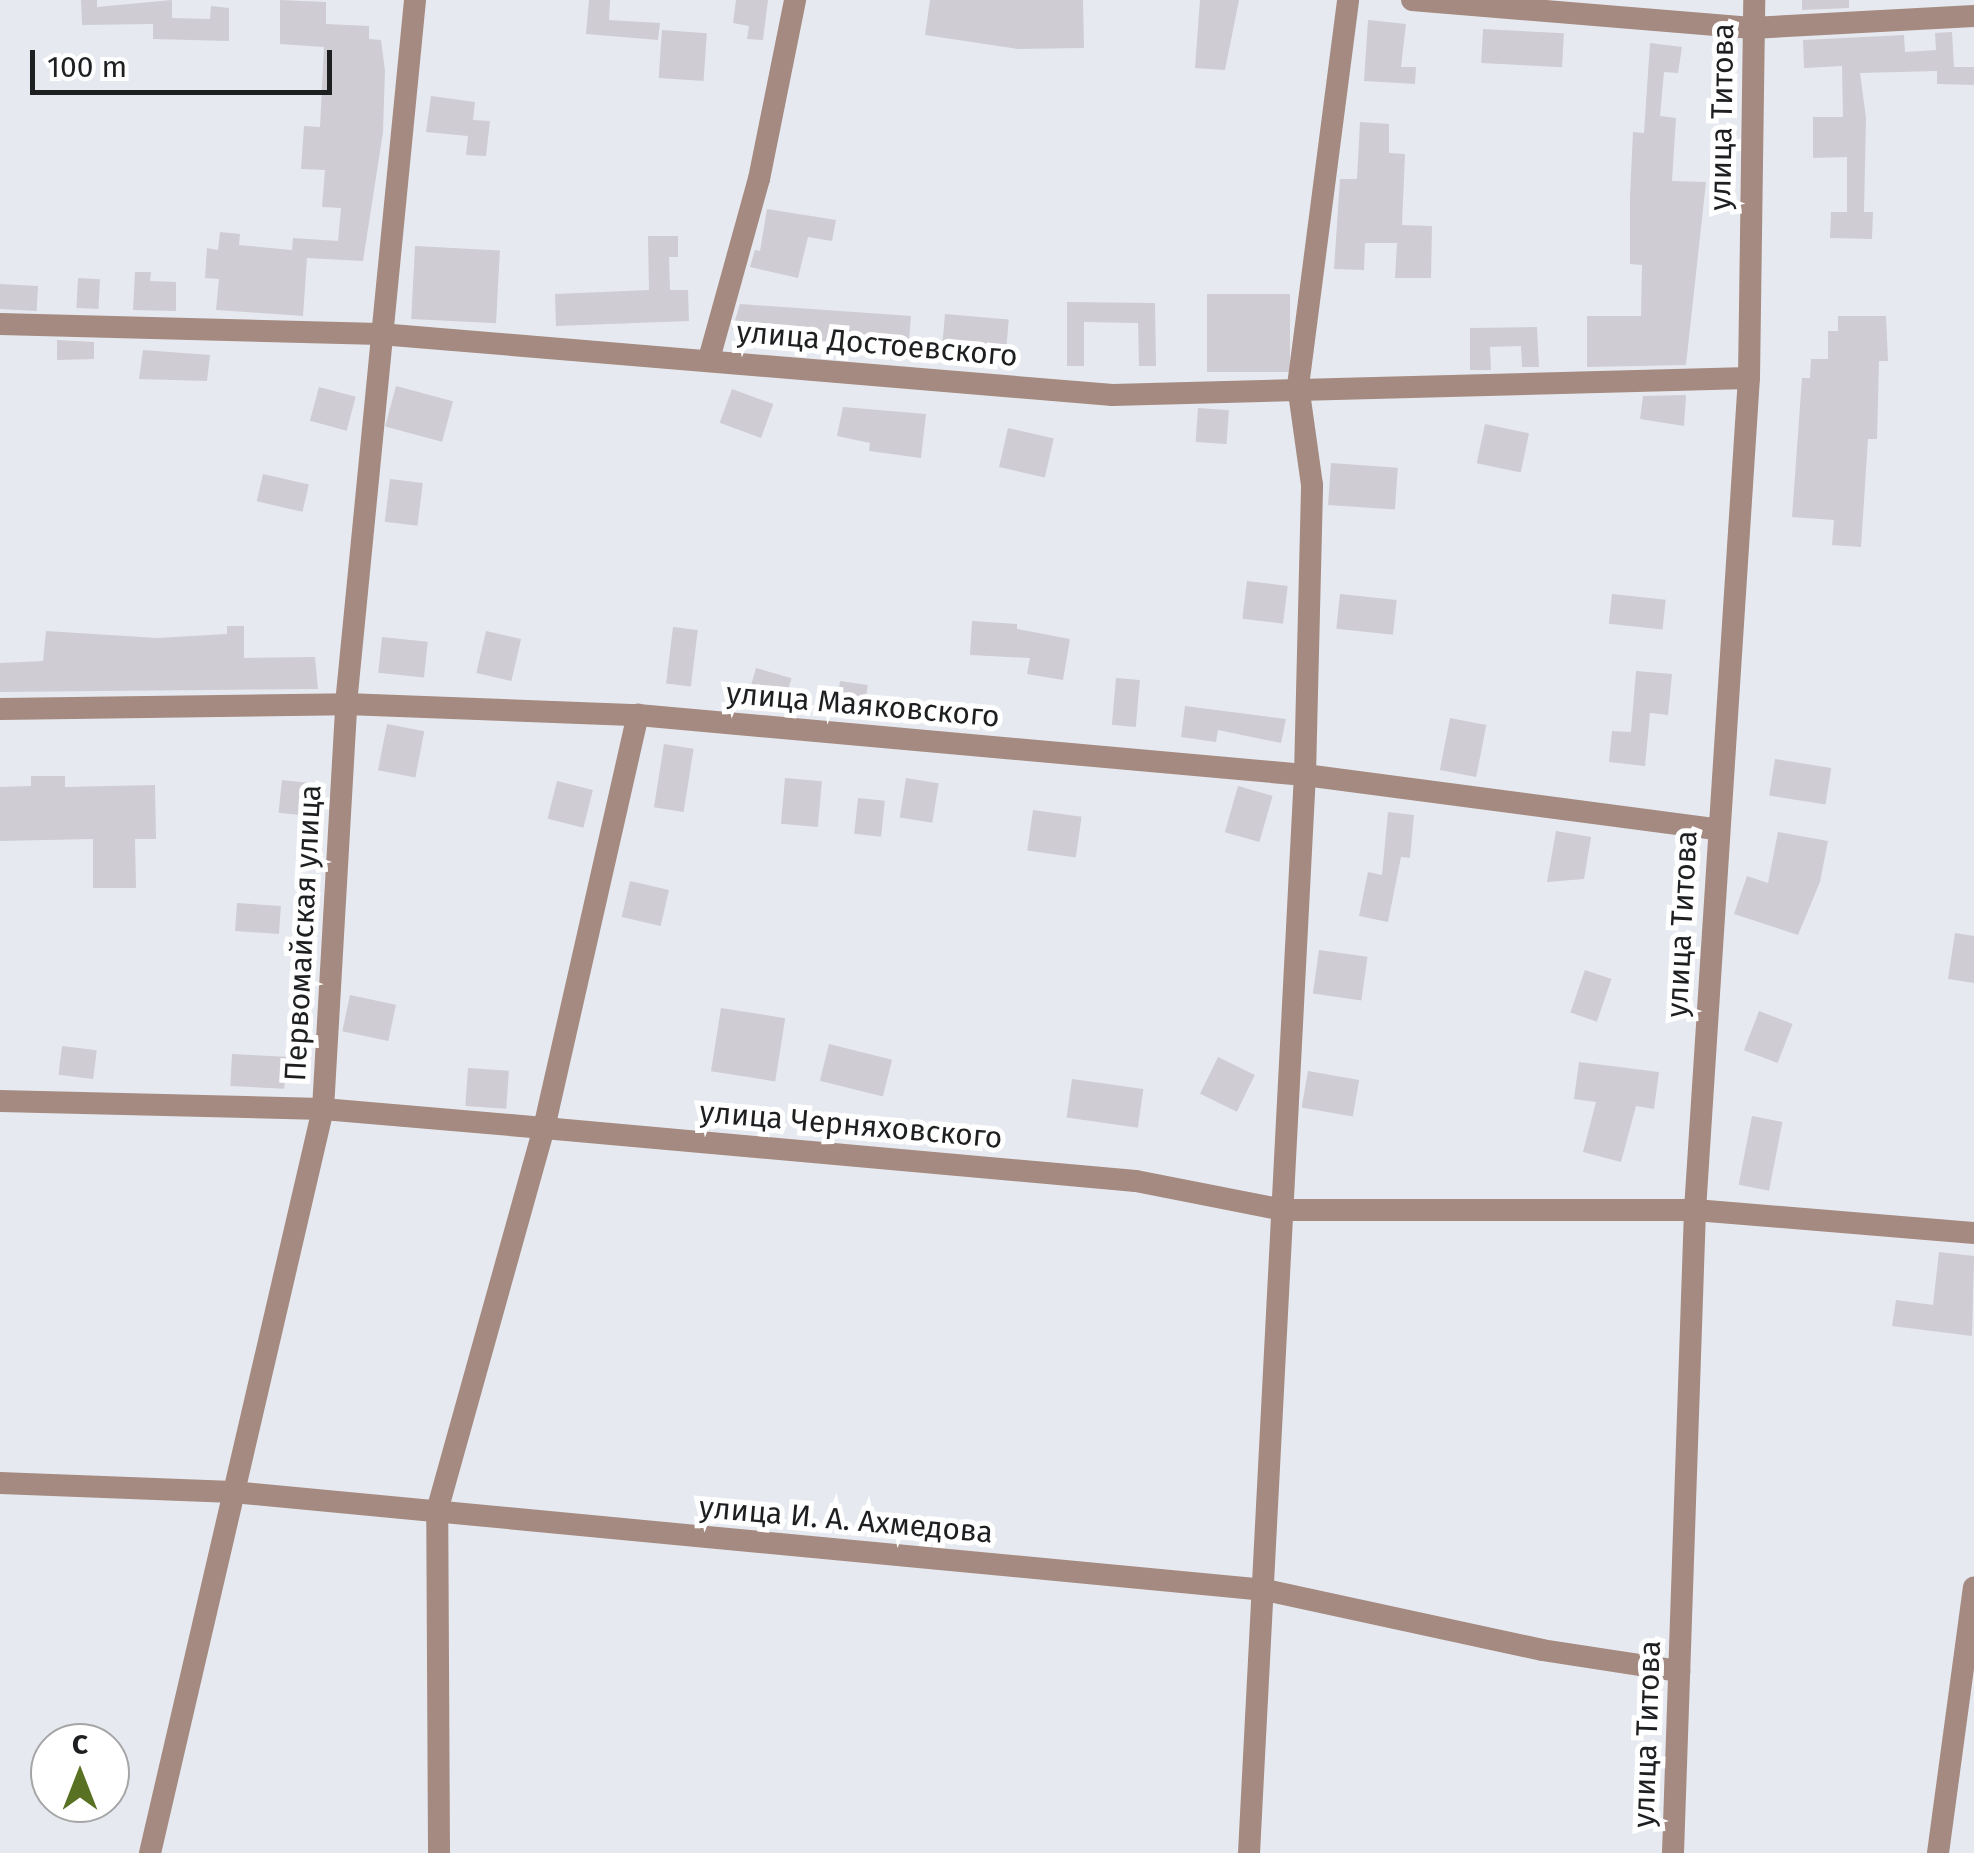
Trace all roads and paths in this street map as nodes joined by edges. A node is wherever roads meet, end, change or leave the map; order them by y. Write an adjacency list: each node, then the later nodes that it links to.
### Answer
1 (416, 0): 9 (street, Первомайская улица)
2 (795, 0): 10 (street)
3 (1348, 0): 12 (street)
4 (1412, 0): 7 (street)
5 (1754, 0): 7 (street, улица Титова)
6 (1974, 16): 7 (street)
7 (1752, 28): 11 (street, улица Титова)
8 (0, 324): 9 (street, улица Достоевского)
9 (380, 334): 10 (street, улица Достоевского); 13 (street, Первомайская улица)
10 (709, 360): 12 (street, улица Достоевского)
11 (1749, 378): 12 (street, улица Достоевского); 17 (street, улица Титова)
12 (1298, 386): 16 (street)
13 (346, 704): 14 (street, улица Маяковского); 15 (street, улица Маяковского); 19 (street, Первомайская улица)
14 (0, 709)
15 (638, 714): 16 (street, улица Маяковского); 20 (street)
16 (1304, 775): 17 (street, улица Маяковского); 21 (street)
17 (1717, 829): 22 (street, улица Титова)
18 (0, 1101): 19 (street, улица Черняховского)
19 (323, 1109): 20 (street, улица Черняховского); 25 (street, Первомайская улица)
20 (544, 1128): 21 (street, улица Черняховского); 26 (street)
21 (1284, 1210): 22 (street, улица Черняховского); 28 (street)
22 (1695, 1210): 23 (street, улица Черняховского); 29 (street, улица Титова)
23 (1974, 1233)
24 (0, 1483): 25 (street, улица И. А. Ахмедова)
25 (232, 1492): 26 (street, улица И. А. Ахмедова); 30 (street, Первомайская улица)
26 (437, 1511): 28 (street, улица И. А. Ахмедова); 31 (street)
27 (1974, 1587): 34 (street)
28 (1259, 1589): 29 (street, улица И. А. Ахмедова); 32 (street)
29 (1679, 1672): 33 (street, улица Титова)
30 (150, 1853)
31 (439, 1853)
32 (1248, 1853)
33 (1673, 1853)
34 (1938, 1853)

